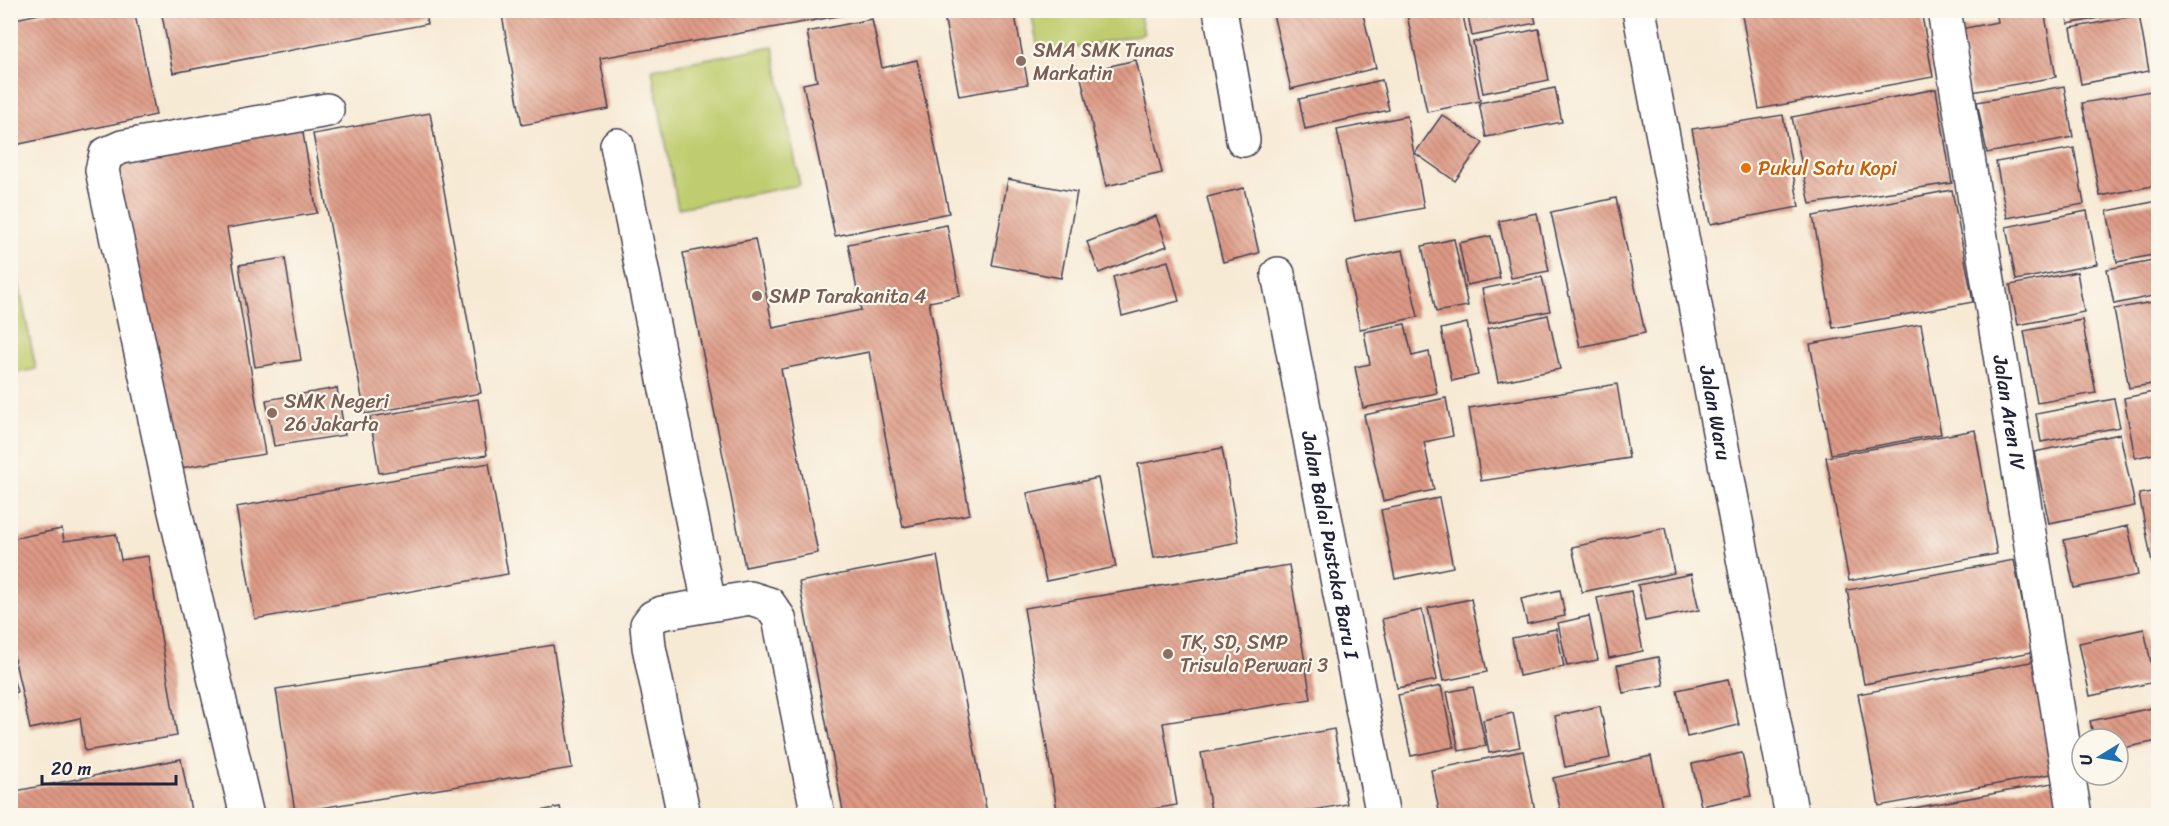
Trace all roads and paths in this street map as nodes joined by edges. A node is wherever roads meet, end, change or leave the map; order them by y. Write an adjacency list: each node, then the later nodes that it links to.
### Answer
1 (1220, 10): 5 (street)
2 (1639, 10): 13 (street, Jalan Waru)
3 (1944, 10): 14 (street, Jalan Aren IV)
4 (327, 110): 9 (street)
5 (1243, 140)
6 (617, 145): 8 (street)
7 (1278, 274): 12 (street, Jalan Balai Pustaka Baru I)
8 (709, 604): 10 (street); 11 (street)
9 (247, 816)
10 (684, 816)
11 (818, 816)
12 (1383, 816)
13 (1792, 816)
14 (2075, 816)

